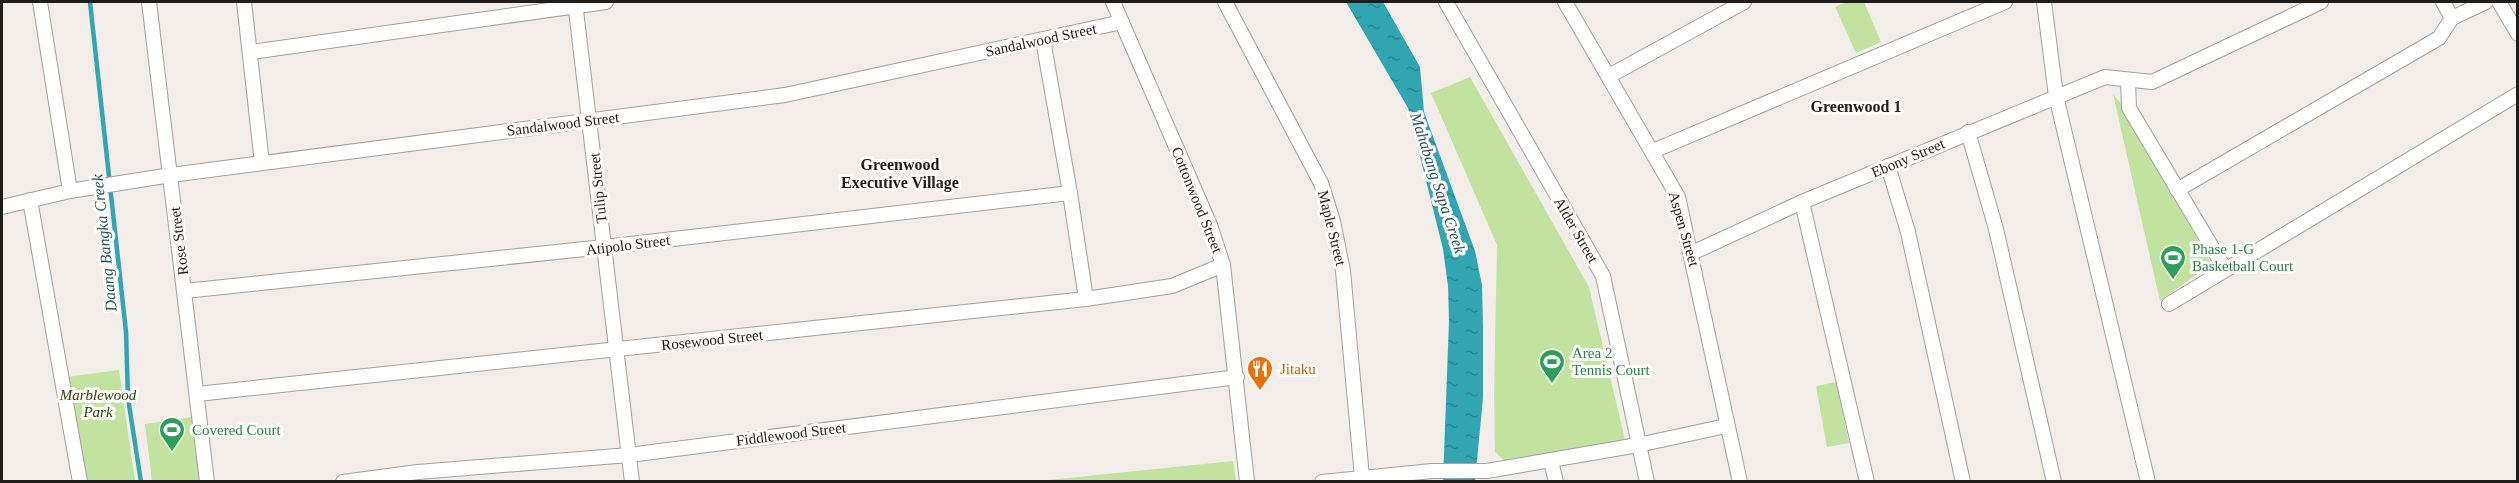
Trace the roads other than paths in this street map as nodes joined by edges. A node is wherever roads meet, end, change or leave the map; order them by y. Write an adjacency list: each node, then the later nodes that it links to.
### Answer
1 (40, 2): 33 (street)
2 (149, 2): 31 (street, Rose Street)
3 (244, 2): 21 (street)
4 (606, 2): 16 (street)
5 (1113, 2): 18 (street, Cottonwood Street)
6 (1225, 2): 52 (street, Maple Street)
7 (1446, 2): 49 (street, Alder Street)
8 (1565, 2): 22 (street, Aspen Street)
9 (1744, 2): 22 (street)
10 (2005, 2): 28 (street)
11 (2044, 2): 25 (street)
12 (2321, 2): 23 (street, Ebony Street)
13 (2443, 2): 17 (street)
14 (2486, 2): 17 (street)
15 (2499, 2): 19 (street)
16 (575, 3): 21 (street); 26 (street, Tulip Street)
17 (2452, 18): 32 (street)
18 (1122, 22): 20 (street, Sandalwood Street); 40 (street, Cottonwood Street)
19 (2517, 34)
20 (1043, 40): 26 (street, Sandalwood Street); 34 (street)
21 (251, 52): 29 (street)
22 (1609, 76): 28 (street, Aspen Street)
23 (2128, 80): 25 (street, Ebony Street); 32 (street)
24 (2517, 93): 41 (street)
25 (2056, 96): 27 (street, Ebony Street); 65 (street)
26 (590, 121): 29 (street, Sandalwood Street); 38 (street, Tulip Street)
27 (1968, 132): 30 (street, Ebony Street); 64 (street)
28 (1653, 151): 39 (street, Aspen Street)
29 (262, 163): 31 (street, Sandalwood Street)
30 (1887, 166): 36 (street, Ebony Street); 63 (street)
31 (171, 175): 33 (street, Sandalwood Street); 42 (street, Rose Street)
32 (2177, 190): 41 (street)
33 (70, 191): 35 (street, Sandalwood Street)
34 (1070, 192): 38 (street, Atipolo Street); 43 (street)
35 (30, 200): 37 (street, Sandalwood Street); 53 (street)
36 (1802, 202): 39 (street, Ebony Street); 62 (street)
37 (2, 207)
38 (604, 248): 42 (street, Atipolo Street); 45 (street, Tulip Street)
39 (1692, 253): 48 (street, Aspen Street)
40 (1223, 265): 43 (street, Rosewood Street); 46 (street, Cottonwood Street)
41 (2225, 269): 44 (street)
42 (184, 291): 47 (street, Rose Street)
43 (1086, 299): 45 (street, Rosewood Street)
44 (2169, 304)
45 (615, 351): 47 (street, Rosewood Street); 50 (street, Tulip Street)
46 (1237, 378): 50 (street, Fiddlewood Street); 57 (street, Cottonwood Street)
47 (197, 394): 54 (street, Rose Street)
48 (1726, 426): 49 (street); 61 (street, Aspen Street)
49 (1638, 446): 51 (street); 60 (street, Alder Street)
50 (629, 455): 55 (street, Fiddlewood Street); 56 (street, Tulip Street)
51 (1551, 461): 52 (street); 59 (street)
52 (1362, 477): 58 (street)
53 (80, 482)
54 (207, 482)
55 (343, 482)
56 (632, 482)
57 (1247, 482)
58 (1322, 482)
59 (1556, 482)
60 (1647, 482)
61 (1740, 482)
62 (1867, 482)
63 (1963, 482)
64 (2054, 482)
65 (2148, 482)

